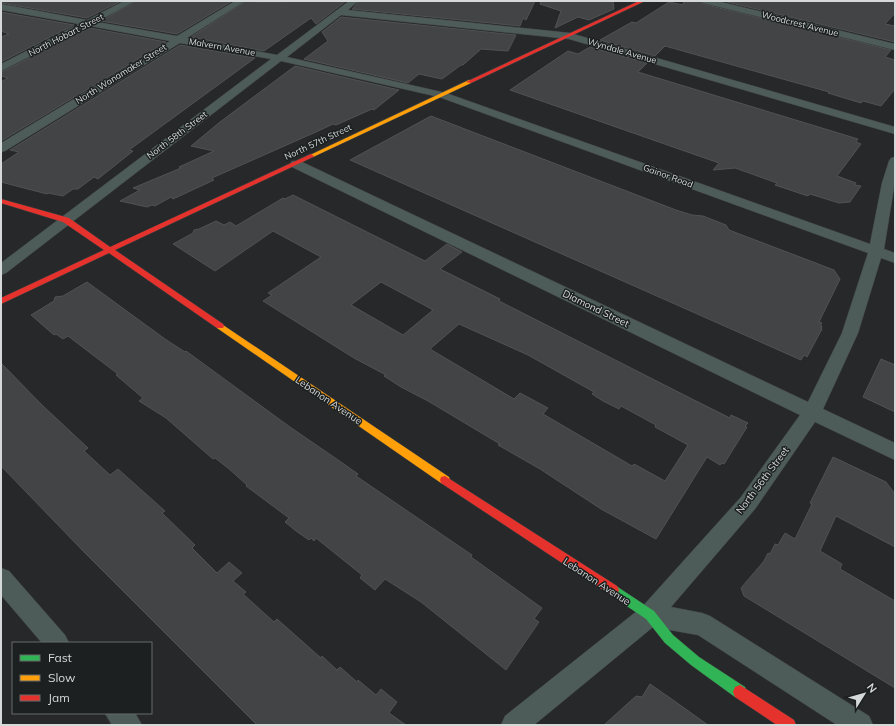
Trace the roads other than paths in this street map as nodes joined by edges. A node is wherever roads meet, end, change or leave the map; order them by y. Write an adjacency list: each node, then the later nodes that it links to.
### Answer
1 (22, 1): 7 (street)
2 (131, 1): 9 (street, North Hobart Street)
3 (241, 1): 11 (street, North Wanamaker Street)
4 (354, 1): 8 (street, North 58th Street)
5 (643, 1): 10 (street, North 57th Street)
6 (706, 1): 12 (street, Woodcrest Avenue)
7 (3, 8): 9 (street, Malvern Avenue)
8 (340, 12): 10 (street, Wyndale Avenue); 13 (street, North 58th Street)
9 (89, 23): 11 (street, Malvern Avenue); 14 (street, North Hobart Street)
10 (570, 36): 15 (street, North 57th Street); 16 (street, Wyndale Avenue)
11 (178, 39): 13 (street, Malvern Avenue); 17 (street, North Wanamaker Street)
12 (895, 47)
13 (280, 58): 15 (street, Malvern Avenue); 21 (street, North 58th Street)
14 (1, 68)
15 (442, 95): 19 (street, North 57th Street); 23 (street, Gainor Road)
16 (895, 131)
17 (1, 148)
18 (895, 161): 23 (street, North 56th Street)
19 (296, 164): 22 (street, North 57th Street); 27 (street, Diamond Street)
20 (1, 201): 21 (street, Lebanon Avenue)
21 (66, 220): 22 (street, Lebanon Avenue); 25 (street, North 58th Street)
22 (108, 250): 26 (street, North 57th Street); 30 (street, Lebanon Avenue)
23 (876, 251): 24 (street, Gainor Road); 27 (street, North 56th Street)
24 (895, 258)
25 (1, 270)
26 (1, 301)
27 (812, 412): 28 (street, Diamond Street); 30 (street, North 56th Street)
28 (895, 452)
29 (1, 578): 31 (street)
30 (650, 615): 34 (street, North 56th Street); 35 (street, Lebanon Avenue); 36 (street, Lebanon Avenue)
31 (57, 642)
32 (119, 714): 33 (street)
33 (129, 725)
34 (514, 725)
35 (789, 725)
36 (860, 725)

